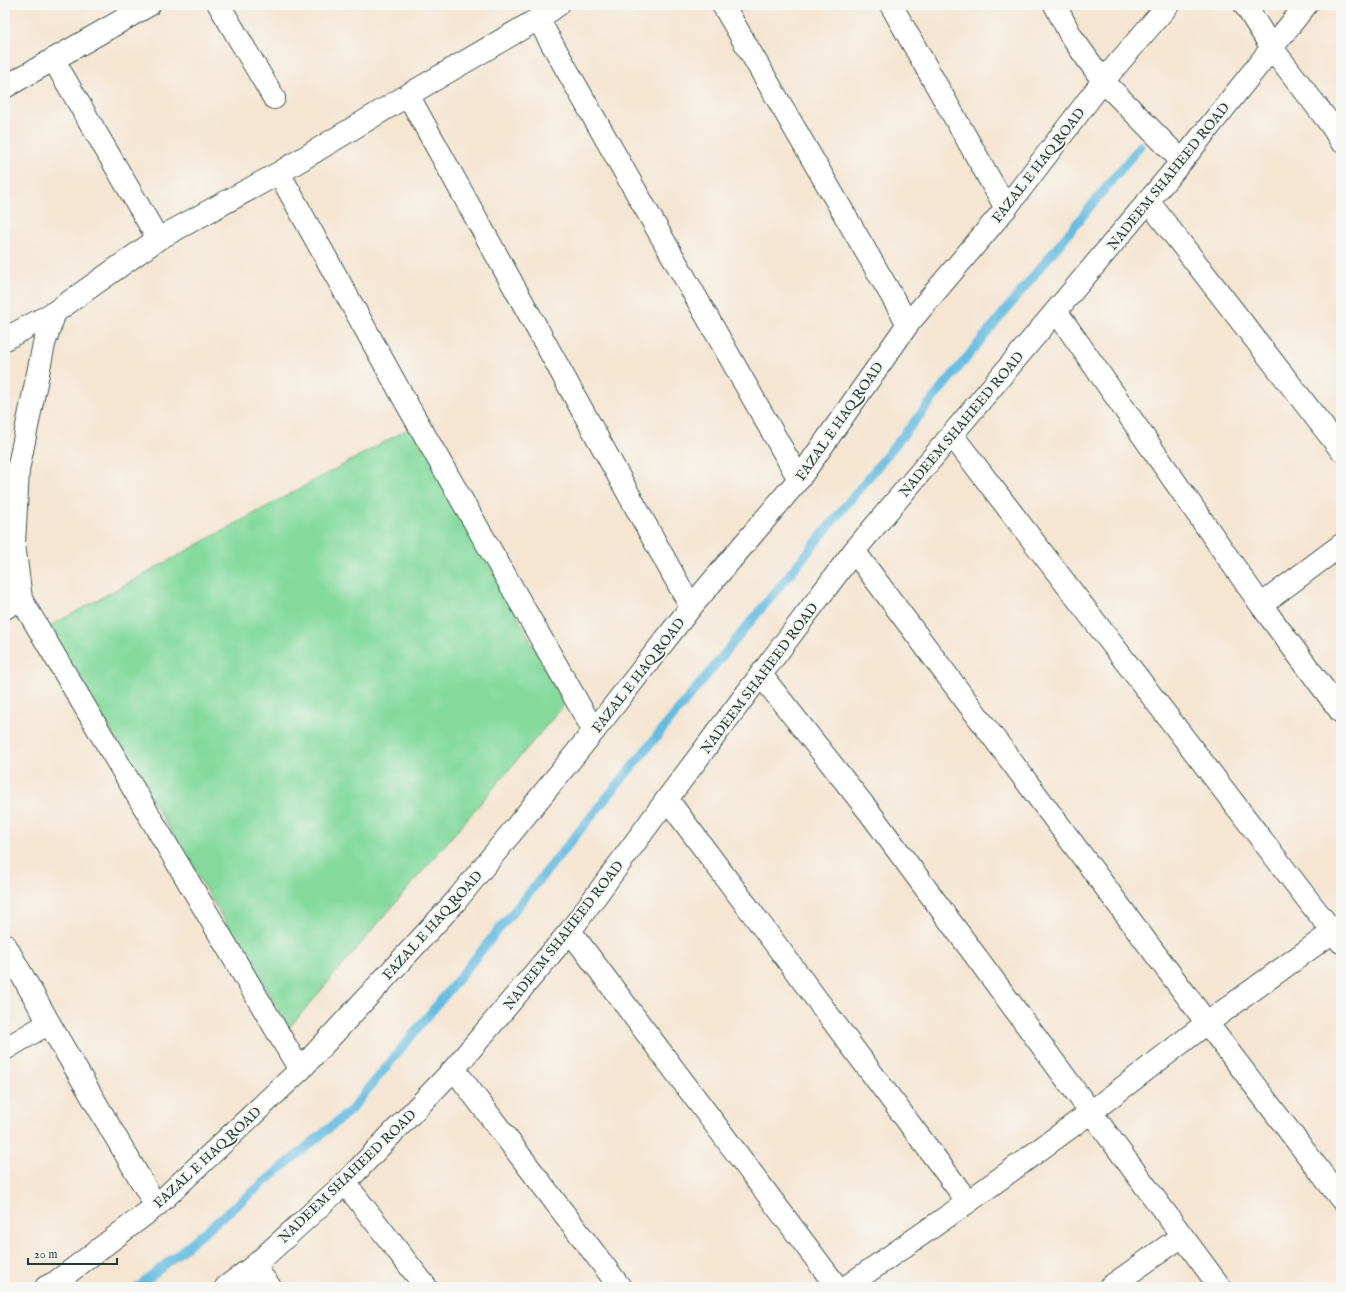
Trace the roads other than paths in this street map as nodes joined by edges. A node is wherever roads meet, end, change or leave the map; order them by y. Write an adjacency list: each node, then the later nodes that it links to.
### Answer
1 (149, 5): 12 (street)
2 (219, 5): 16 (street)
3 (558, 5): 10 (street)
4 (724, 5): 25 (street)
5 (891, 5): 21 (street)
6 (1055, 5): 13 (street)
7 (1168, 5): 13 (street, FAZAL E HAQ ROAD)
8 (1244, 5): 11 (street)
9 (1306, 5): 11 (street, NADEEM SHAHEED ROAD)
10 (538, 19): 15 (street); 29 (street)
11 (1272, 48): 17 (street); 18 (street, NADEEM SHAHEED ROAD)
12 (53, 59): 14 (street); 22 (street)
13 (1103, 81): 18 (street); 21 (street, FAZAL E HAQ ROAD)
14 (5, 87)
15 (408, 95): 19 (street); 35 (street)
16 (274, 98)
17 (1338, 129)
18 (1182, 161): 20 (street, NADEEM SHAHEED ROAD)
19 (279, 173): 22 (street); 38 (street)
20 (1148, 201): 23 (street, NADEEM SHAHEED ROAD); 28 (street)
21 (1006, 208): 25 (street, FAZAL E HAQ ROAD)
22 (158, 240): 24 (street)
23 (1056, 311): 27 (street, NADEEM SHAHEED ROAD); 34 (street)
24 (55, 312): 26 (street); 33 (street)
25 (908, 324): 29 (street, FAZAL E HAQ ROAD)
26 (5, 339)
27 (952, 435): 31 (street, NADEEM SHAHEED ROAD); 41 (street)
28 (1341, 450)
29 (799, 479): 35 (street, FAZAL E HAQ ROAD)
30 (1341, 545): 34 (street)
31 (854, 551): 36 (street, NADEEM SHAHEED ROAD); 44 (street)
32 (5, 572): 33 (street)
33 (13, 604): 46 (street)
34 (1261, 605): 37 (street)
35 (691, 607): 38 (street, FAZAL E HAQ ROAD)
36 (761, 675): 39 (street, NADEEM SHAHEED ROAD); 48 (street)
37 (1341, 712)
38 (594, 731): 46 (street, FAZAL E HAQ ROAD)
39 (667, 799): 40 (street, NADEEM SHAHEED ROAD); 51 (street)
40 (570, 931): 47 (street, NADEEM SHAHEED ROAD); 60 (street)
41 (1338, 933): 44 (street)
42 (5, 945): 43 (street)
43 (49, 1023): 45 (street); 52 (street)
44 (1207, 1023): 48 (street); 50 (street)
45 (5, 1049)
46 (300, 1070): 52 (street, FAZAL E HAQ ROAD)
47 (454, 1070): 49 (street, NADEEM SHAHEED ROAD); 59 (street)
48 (1091, 1112): 51 (street); 53 (street)
49 (345, 1183): 54 (street, NADEEM SHAHEED ROAD); 58 (street)
50 (1341, 1199)
51 (968, 1202): 61 (street)
52 (156, 1206): 55 (street, FAZAL E HAQ ROAD)
53 (1182, 1236): 62 (street); 63 (street)
54 (254, 1266): 56 (street, NADEEM SHAHEED ROAD); 57 (street)
55 (46, 1287)
56 (226, 1287)
57 (270, 1287)
58 (426, 1287)
59 (620, 1287)
60 (836, 1287)
61 (846, 1287)
62 (1110, 1287)
63 (1220, 1287)

